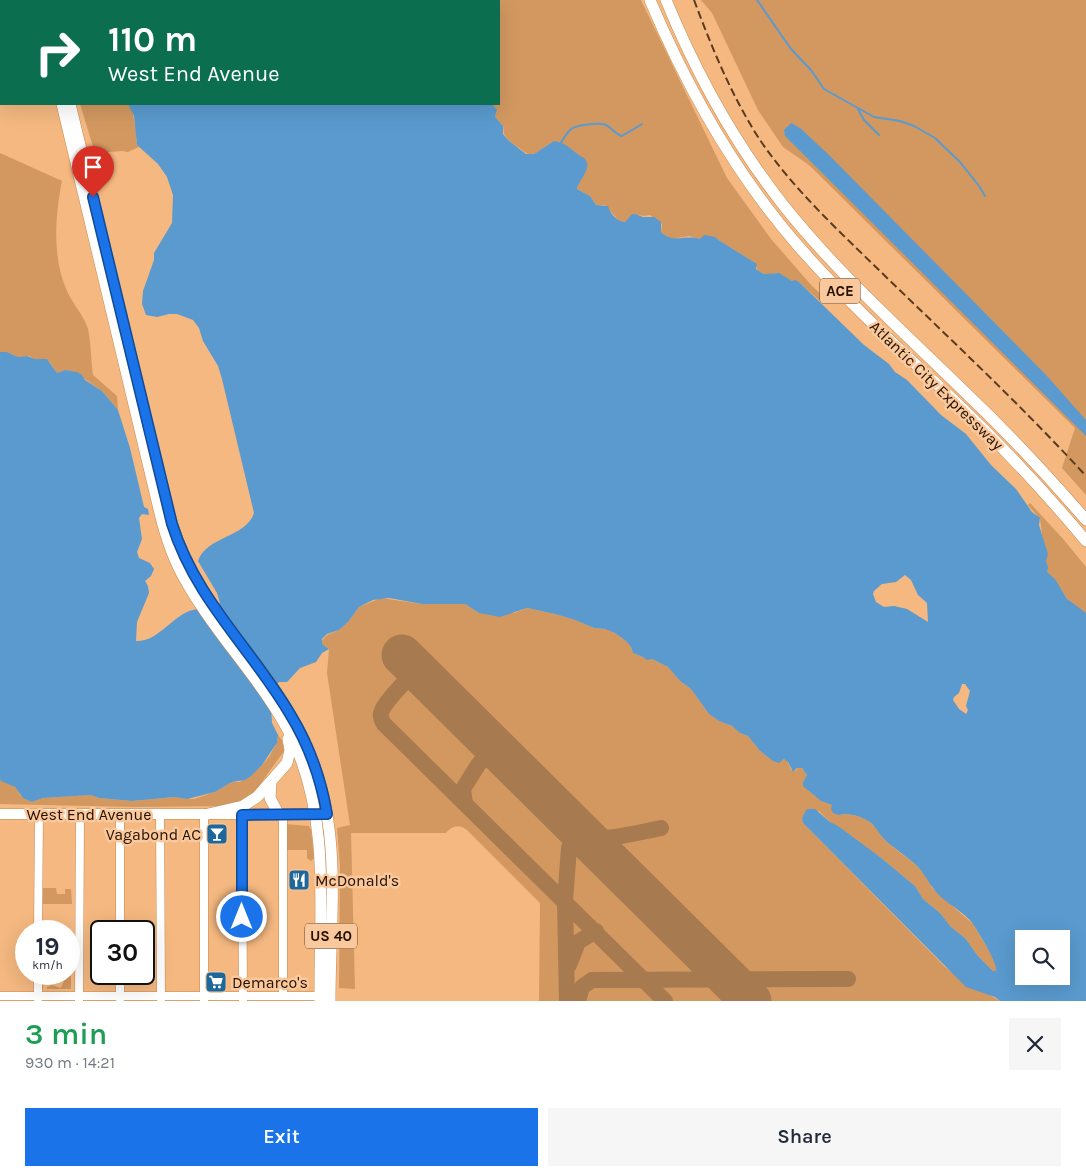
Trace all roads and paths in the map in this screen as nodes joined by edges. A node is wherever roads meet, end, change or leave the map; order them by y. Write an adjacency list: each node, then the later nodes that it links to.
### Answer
1 (650, 0): 6 (highway, Atlantic City Expressway / ACE)
2 (666, 0): 5 (highway, Atlantic City Expressway / ACE)
3 (62, 105): 7 (highway, US 40)
4 (70, 105): 7 (highway, US 40)
5 (1086, 520)
6 (1086, 541)
7 (201, 597): 8 (highway, US 40)
8 (279, 705): 9 (highway, US 40); 16 (highway, US 40)
9 (281, 718): 10 (highway); 16 (highway, US 40)
10 (271, 782): 17 (highway); 19 (highway)
11 (0, 814): 12 (main road, West End Avenue)
12 (39, 814): 13 (main road, West End Avenue); 20 (street)
13 (80, 814): 14 (main road, West End Avenue); 29 (street)
14 (120, 814): 15 (main road, West End Avenue); 21 (street)
15 (160, 814): 17 (main road, West End Avenue); 31 (street)
16 (322, 814): 19 (main road, West End Avenue); 27 (highway, US 40)
17 (204, 815): 18 (main road, West End Avenue); 26 (street)
18 (242, 815): 19 (main road, West End Avenue); 32 (street)
19 (281, 815): 25 (street)
20 (38, 920)
21 (120, 920)
22 (38, 985): 28 (street)
23 (120, 985): 30 (street)
24 (0, 996): 28 (street)
25 (283, 996): 27 (street); 32 (street)
26 (204, 998): 31 (street); 32 (street)
27 (325, 998)
28 (38, 999): 29 (street)
29 (79, 999): 30 (street)
30 (120, 999): 31 (street)
31 (161, 999)
32 (242, 999)

